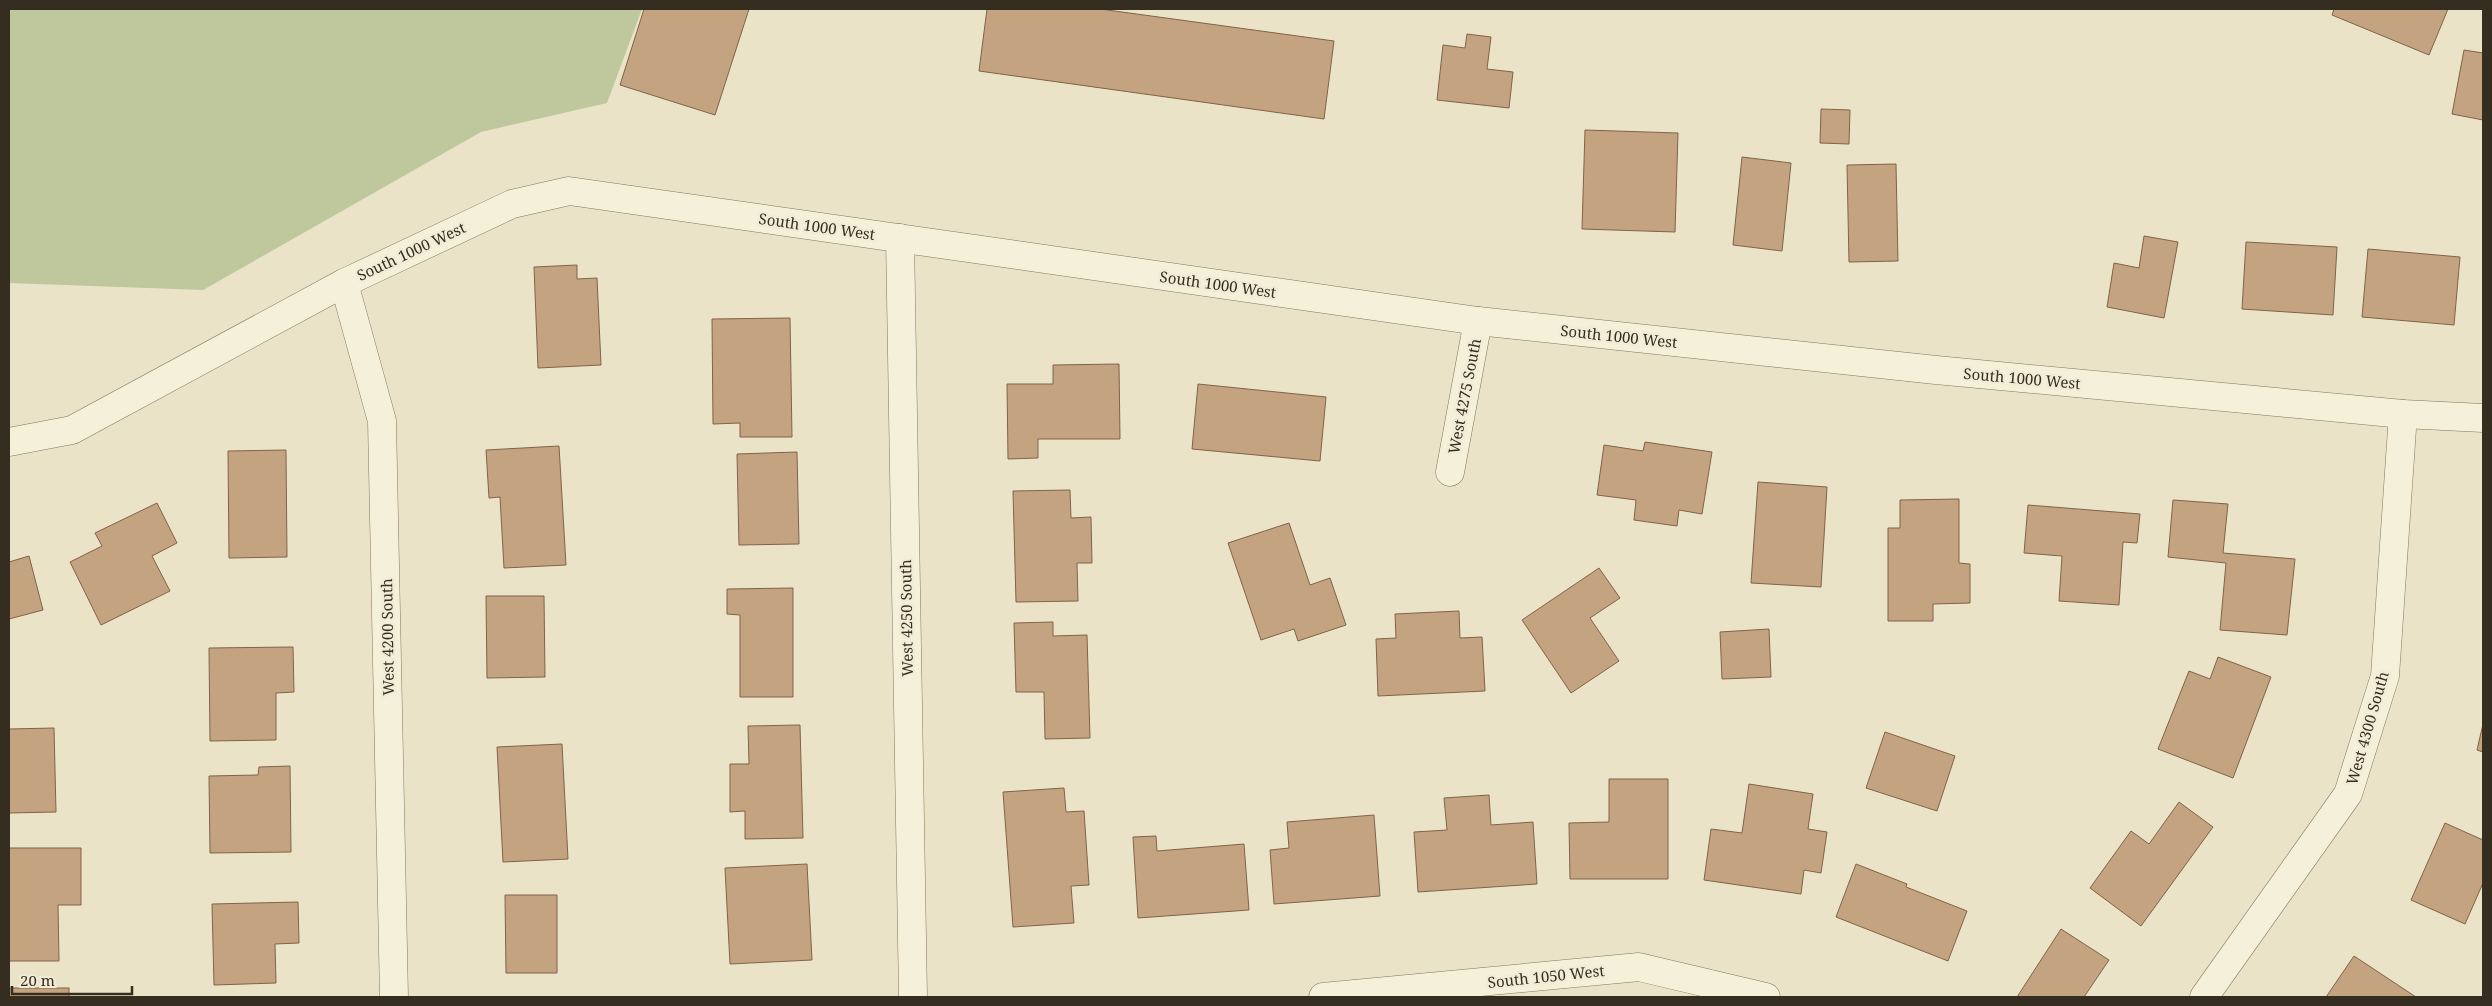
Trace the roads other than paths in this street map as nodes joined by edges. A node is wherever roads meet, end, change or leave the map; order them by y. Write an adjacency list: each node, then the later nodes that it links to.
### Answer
1 (900, 238): 2 (street, South 1000 West); 3 (street, South 1000 West); 9 (street, West 4250 South)
2 (344, 283): 6 (street, South 1000 West); 8 (street, West 4200 South)
3 (1478, 321): 4 (street, South 1000 West); 7 (street, West 4275 South)
4 (2403, 414): 5 (street, South 1000 West); 12 (street, West 4300 South)
5 (2483, 418)
6 (9, 442)
7 (1450, 472)
8 (394, 997)
9 (913, 997)
10 (1322, 997): 11 (street, South 1050 West)
11 (1766, 997)
12 (2204, 997)

